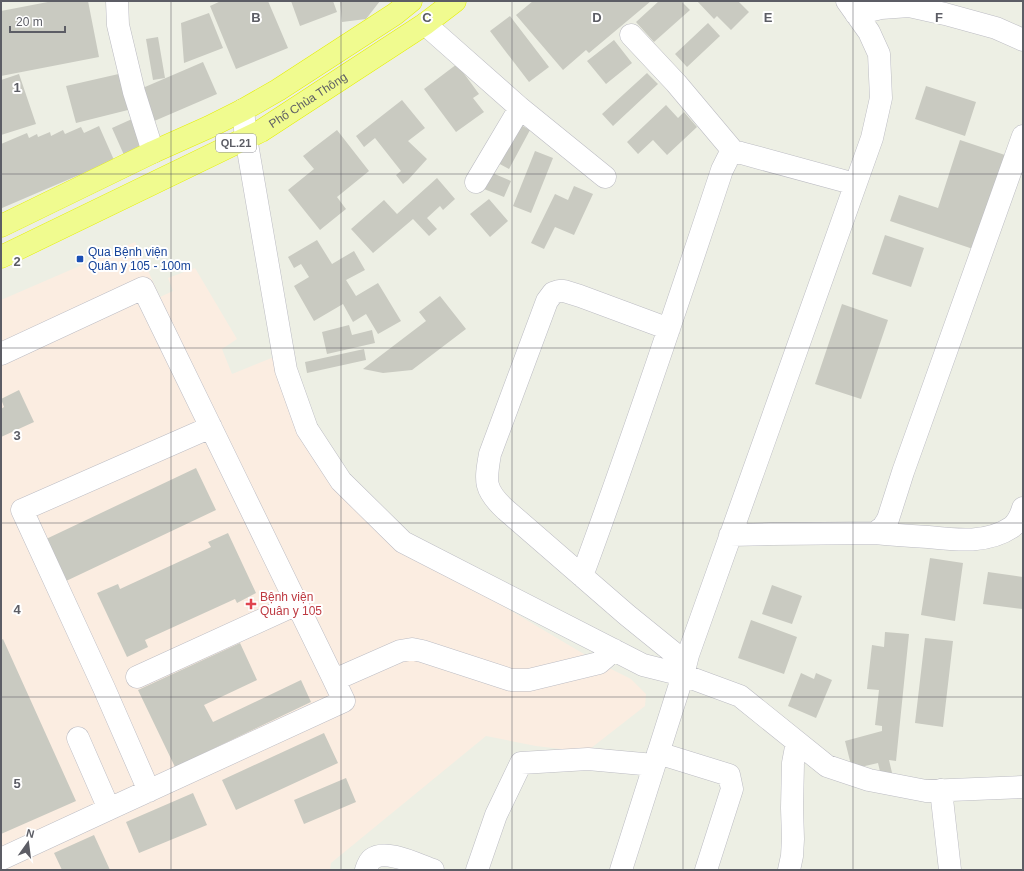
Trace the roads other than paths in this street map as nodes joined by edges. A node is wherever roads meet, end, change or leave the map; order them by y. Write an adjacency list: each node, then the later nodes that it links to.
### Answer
1 (117, 1): 12 (street)
2 (411, 1): 9 (highway, Phố Chùa Thông / QL.21)
3 (454, 1): 5 (highway, Phố Chùa Thông / QL.21)
4 (852, 7): 7 (street); 16 (street)
5 (425, 24): 8 (street); 11 (highway, Phố Chùa Thông / QL.21)
6 (631, 35): 13 (street)
7 (1023, 40)
8 (520, 108): 14 (street); 15 (street)
9 (243, 110): 11 (street); 12 (highway, Phố Chùa Thông / QL.21)
10 (1023, 136): 23 (street)
11 (246, 138): 18 (highway, Phố Chùa Thông / QL.21); 27 (street)
12 (153, 152): 17 (highway, Phố Chùa Thông / QL.21)
13 (734, 152): 16 (street); 19 (street)
14 (605, 177)
15 (476, 182)
16 (855, 184): 24 (street)
17 (1, 226)
18 (1, 257)
19 (669, 329): 25 (street); 25 (street)
20 (1, 354): 21 (street)
21 (211, 427): 26 (street); 35 (street)
22 (1023, 508): 23 (street)
23 (875, 533): 24 (street)
24 (730, 535): 28 (street)
25 (582, 576): 28 (street)
26 (297, 604): 29 (street); 30 (street)
27 (614, 650): 28 (street); 30 (street)
28 (684, 669): 32 (street); 33 (street)
29 (137, 677)
30 (334, 680): 35 (street)
31 (78, 738): 37 (street)
32 (796, 742): 36 (street); 44 (street)
33 (656, 759): 41 (street); 42 (street); 43 (street)
34 (1023, 787): 36 (street)
35 (149, 790): 37 (street)
36 (941, 790): 45 (street)
37 (109, 809): 38 (street)
38 (11, 861)
39 (366, 870): 40 (street)
40 (433, 870)
41 (477, 870)
42 (621, 870)
43 (706, 870)
44 (789, 870)
45 (950, 870)

